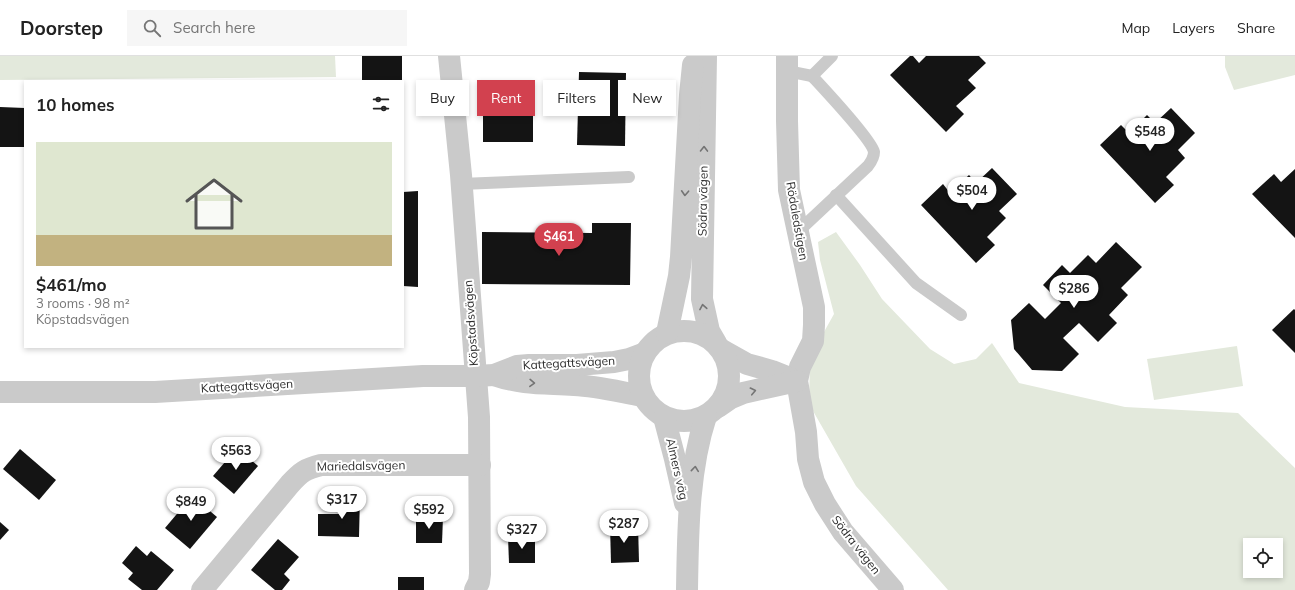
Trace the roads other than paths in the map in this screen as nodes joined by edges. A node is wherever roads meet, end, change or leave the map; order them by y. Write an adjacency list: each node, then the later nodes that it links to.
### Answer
1 (449, 56): 8 (street, Köpstadsvägen)
2 (694, 56): 12 (street, Södra vägen, one-way to 12)
3 (706, 56): 13 (street, Södra vägen, one-way to 3)
4 (832, 56): 6 (lane)
5 (787, 64): 6 (lane); 10 (street, Rödaledstigen)
6 (812, 76): 9 (lane)
7 (629, 176): 8 (lane)
8 (461, 184): 15 (street, Köpstadsvägen)
9 (836, 195): 10 (lane); 11 (lane)
10 (796, 228): 16 (street, Rödaledstigen)
11 (962, 315)
12 (668, 334): 13 (street); 14 (street)
13 (719, 347): 16 (street); 19 (street)
14 (645, 353): 15 (street, Kattegattsvägen); 18 (street)
15 (485, 375): 17 (street, Kattegattsvägen); 18 (street, Kattegattsvägen, one-way to 18); 21 (street, Köpstadsvägen)
16 (797, 381): 19 (street, one-way to 16); 26 (street, Södra vägen)
17 (0, 392)
18 (644, 396): 20 (street)
19 (712, 411): 20 (street); 22 (street, Almers väg, one-way to 19)
20 (664, 417): 22 (street, Almers väg)
21 (480, 465): 23 (street, Mariedalsvägen); 24 (street, Köpstadsvägen)
22 (689, 522): 25 (street, Almers väg)
23 (202, 590)
24 (476, 590)
25 (686, 590)
26 (893, 590)

